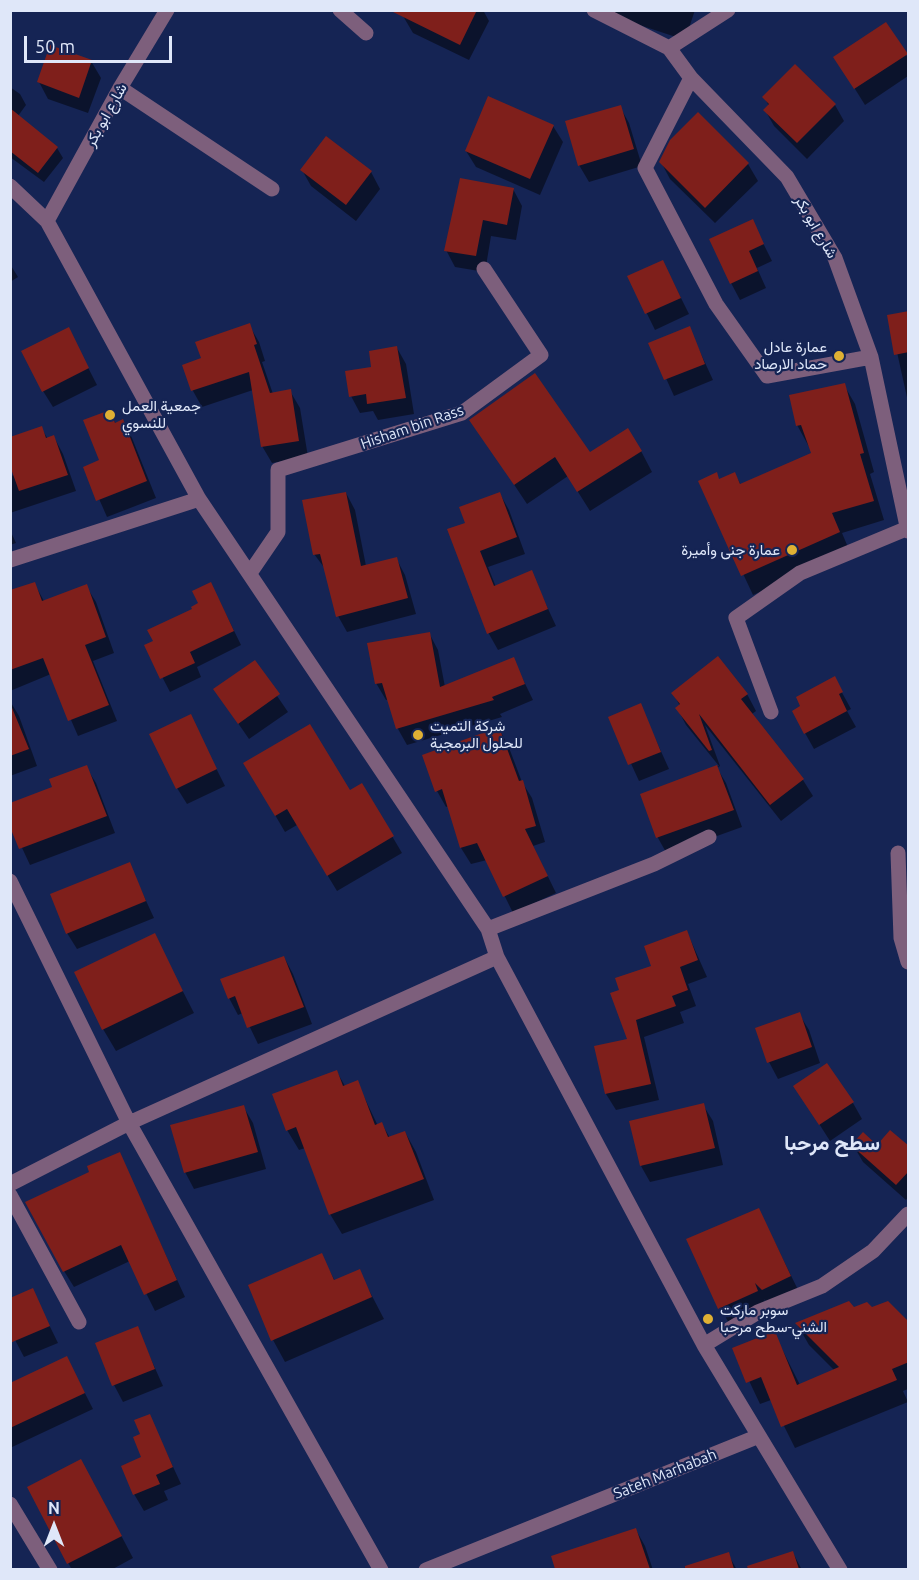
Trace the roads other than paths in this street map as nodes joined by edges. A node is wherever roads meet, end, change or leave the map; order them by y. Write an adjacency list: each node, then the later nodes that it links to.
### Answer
1 (167, 10): 8 (street, شارع ابو بكر)
2 (340, 10): 5 (street)
3 (594, 10): 6 (street, شارع ابو بكر)
4 (728, 10): 6 (street)
5 (366, 33)
6 (669, 48): 7 (street, شارع ابو بكر)
7 (691, 78): 13 (street, شارع ابو بكر); 13 (street)
8 (120, 88): 10 (street); 11 (street, شارع ابو بكر)
9 (10, 186): 11 (street)
10 (272, 189)
11 (47, 221): 14 (street)
12 (484, 269): 17 (street, Hisham bin Rass)
13 (871, 357): 15 (street, شارع ابو بكر)
14 (199, 499): 16 (street); 17 (street)
15 (908, 529): 18 (street)
16 (10, 560)
17 (250, 573): 22 (street)
18 (771, 712)
19 (709, 837): 22 (street)
20 (898, 853): 24 (street)
21 (10, 881): 25 (street)
22 (488, 929): 23 (street)
23 (497, 957): 25 (street); 30 (street)
24 (909, 962)
25 (129, 1123): 26 (street); 34 (street)
26 (10, 1184)
27 (10, 1195): 29 (street)
28 (909, 1214): 30 (street)
29 (79, 1322)
30 (704, 1345): 31 (street)
31 (759, 1436): 35 (street, Sateh Marhabah); 36 (street)
32 (10, 1504): 33 (street)
33 (50, 1569)
34 (381, 1569)
35 (426, 1569)
36 (840, 1569)

